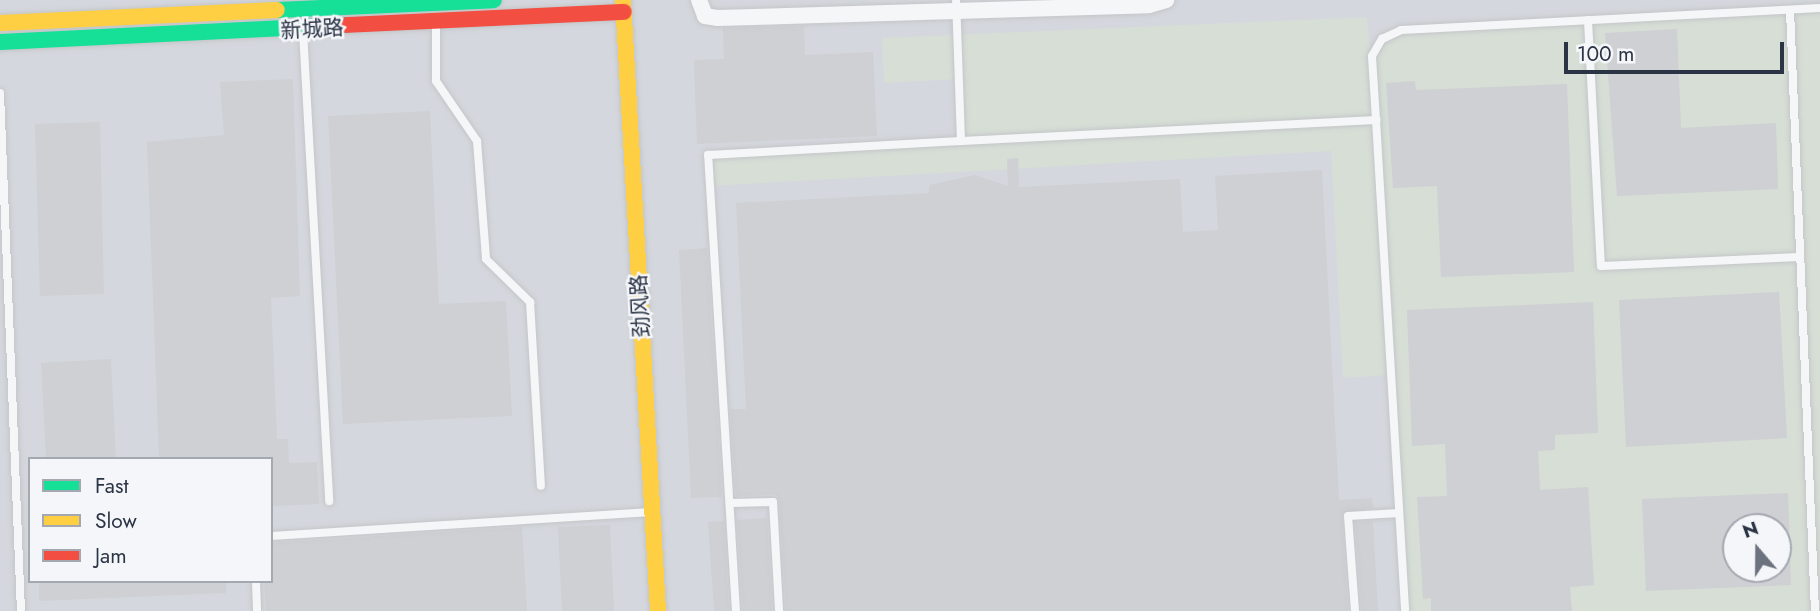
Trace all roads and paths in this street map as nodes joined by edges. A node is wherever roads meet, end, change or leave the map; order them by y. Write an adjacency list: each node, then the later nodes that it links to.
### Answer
1 (494, 0): 4 (street, 新城路)
2 (699, 0): 6 (street)
3 (1166, 0): 6 (street)
4 (436, 1): 10 (street, 新城路); 13 (lane)
5 (618, 6): 13 (street, 新城路); 24 (street, 劲风路)
6 (956, 6): 18 (lane)
7 (228, 7): 10 (street, 新城路); 12 (street, 新城路)
8 (1820, 8): 9 (lane)
9 (1790, 10): 11 (lane); 20 (lane)
10 (302, 11): 14 (lane)
11 (1588, 20): 17 (lane); 20 (lane)
12 (0, 23)
13 (436, 23): 14 (street, 新城路); 21 (lane)
14 (303, 30): 15 (street, 新城路); 22 (lane)
15 (0, 42)
16 (0, 93): 19 (lane)
17 (1376, 120): 18 (lane); 25 (lane)
18 (961, 141): 23 (lane)
19 (2, 182): 28 (lane)
20 (1800, 257): 36 (lane)
21 (541, 486)
22 (329, 501)
23 (731, 503): 32 (lane); 33 (lane)
24 (645, 513): 26 (lane); 30 (street, 劲风路); 31 (street, 劲风路)
25 (1399, 513): 34 (lane); 35 (lane)
26 (273, 536)
27 (256, 583): 29 (lane)
28 (20, 611)
29 (257, 611)
30 (645, 611)
31 (657, 611)
32 (736, 611)
33 (779, 611)
34 (1355, 611)
35 (1405, 611)
36 (1815, 611)

